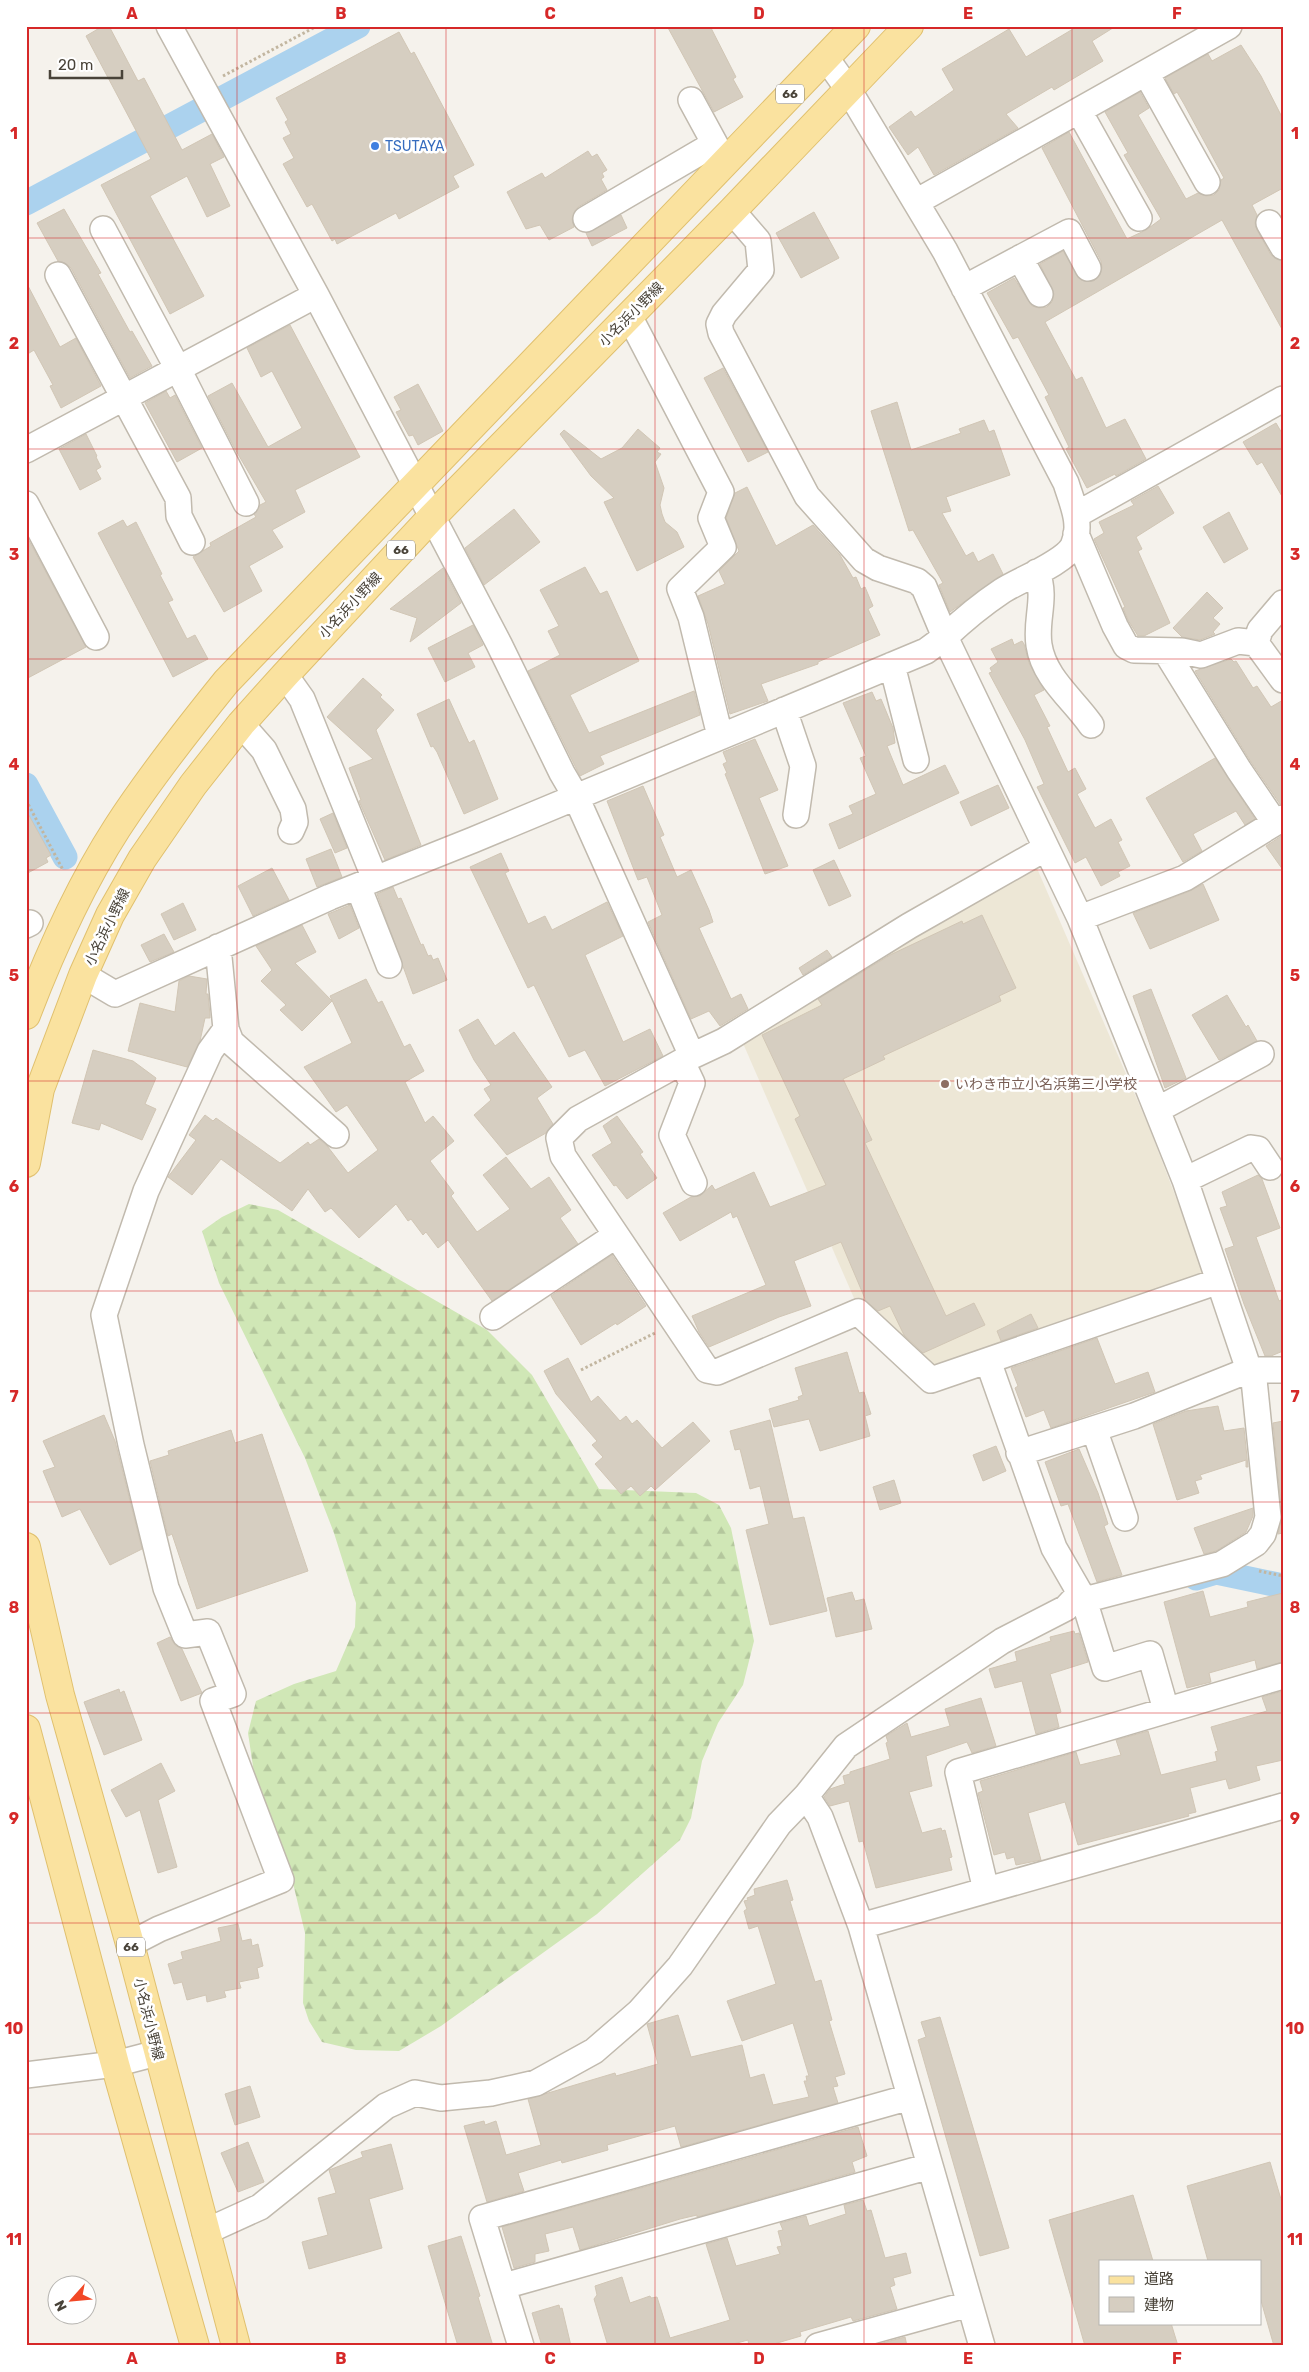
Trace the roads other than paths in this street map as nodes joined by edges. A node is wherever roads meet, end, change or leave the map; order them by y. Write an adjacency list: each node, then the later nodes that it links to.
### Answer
1 (169, 26): 24 (street)
2 (856, 26): 5 (main road, 66)
3 (909, 26): 7 (main road, 小名浜小野線 / 66)
4 (1229, 26): 6 (street)
5 (826, 58): 7 (street); 10 (main road, 66)
6 (1146, 72): 9 (street); 11 (street)
7 (848, 89): 12 (street); 13 (main road, 小名浜小野線 / 66)
8 (691, 100): 10 (street)
9 (1079, 111): 12 (street); 14 (street)
10 (719, 153): 15 (street); 30 (main road, 66)
11 (1207, 182)
12 (916, 202): 22 (street)
13 (732, 211): 25 (main road, 小名浜小野線 / 66); 39 (street)
14 (1139, 218)
15 (586, 219)
16 (1270, 223): 18 (street)
17 (103, 228): 26 (street)
18 (1283, 247)
19 (1020, 258): 20 (street); 22 (street); 23 (street)
20 (1088, 268)
21 (58, 275): 27 (street)
22 (964, 288): 34 (street)
23 (1040, 294)
24 (316, 295): 26 (street); 30 (street)
25 (629, 316): 33 (main road, 小名浜小野線 / 66); 48 (street)
26 (178, 369): 27 (street); 31 (street)
27 (123, 398): 29 (street); 35 (street)
28 (1283, 399): 34 (street)
29 (26, 450)
30 (416, 486): 33 (street); 60 (main road, 66)
31 (246, 503)
32 (26, 504): 38 (street)
33 (432, 517): 43 (main road, 小名浜小野線 / 66); 50 (street)
34 (1076, 524): 36 (street); 41 (street)
35 (192, 542)
36 (1037, 572): 39 (street); 47 (street)
37 (1283, 603): 40 (street)
38 (96, 637)
39 (945, 637): 42 (street); 54 (street)
40 (1256, 643): 41 (street); 44 (street)
41 (1166, 652): 52 (street)
42 (892, 665): 45 (street); 49 (street)
43 (285, 675): 46 (main road, 小名浜小野線 / 66); 55 (street)
44 (1283, 680)
45 (784, 710): 48 (street); 51 (street)
46 (241, 724): 53 (street); 59 (main road, 小名浜小野線 / 66)
47 (1091, 725)
48 (720, 736): 50 (street)
49 (916, 760)
50 (576, 797): 55 (street); 63 (street)
51 (796, 815)
52 (1279, 820): 56 (street)
53 (291, 831)
54 (1046, 848): 56 (street); 63 (street)
55 (366, 883): 57 (street); 58 (street)
56 (1080, 918): 64 (street)
57 (218, 947): 59 (street); 61 (street)
58 (390, 964)
59 (83, 975): 66 (main road, 小名浜小野線 / 66)
60 (26, 1015)
61 (226, 1029): 65 (street); 88 (street)
62 (1261, 1054): 64 (street)
63 (687, 1059): 69 (street); 70 (street)
64 (1157, 1110): 68 (street)
65 (336, 1135)
66 (26, 1163)
67 (1270, 1167): 68 (street)
68 (1185, 1180): 71 (street)
69 (694, 1183)
70 (615, 1236): 72 (street); 73 (street)
71 (1219, 1281): 73 (street); 74 (street)
72 (493, 1317)
73 (988, 1361): 77 (street)
74 (1251, 1370): 75 (street); 76 (street); 80 (street)
75 (1283, 1370)
76 (1094, 1429): 77 (street); 78 (street)
77 (1019, 1453): 80 (street)
78 (1125, 1518)
79 (26, 1547): 88 (main road, 小名浜小野線 / 66)
80 (1082, 1597): 82 (street); 84 (street)
81 (1283, 1676): 82 (street)
82 (1166, 1710): 86 (street)
83 (26, 1729): 90 (main road)
84 (806, 1796): 87 (street); 94 (street)
85 (1283, 1806): 86 (street)
86 (986, 1890): 87 (street)
87 (861, 1926): 92 (street)
88 (130, 1944): 89 (main road, 小名浜小野線 / 66)
89 (157, 2053): 90 (street); 94 (main road, 小名浜小野線 / 66)
90 (115, 2064): 91 (street); 97 (main road)
91 (26, 2075)
92 (910, 2097): 93 (street); 95 (street)
93 (930, 2166): 95 (street); 96 (street)
94 (205, 2232): 98 (main road, 小名浜小野線 / 66)
95 (504, 2286): 99 (street)
96 (970, 2304): 100 (street); 101 (street)
97 (195, 2346)
98 (236, 2346)
99 (521, 2346)
100 (818, 2346)
101 (982, 2346)

